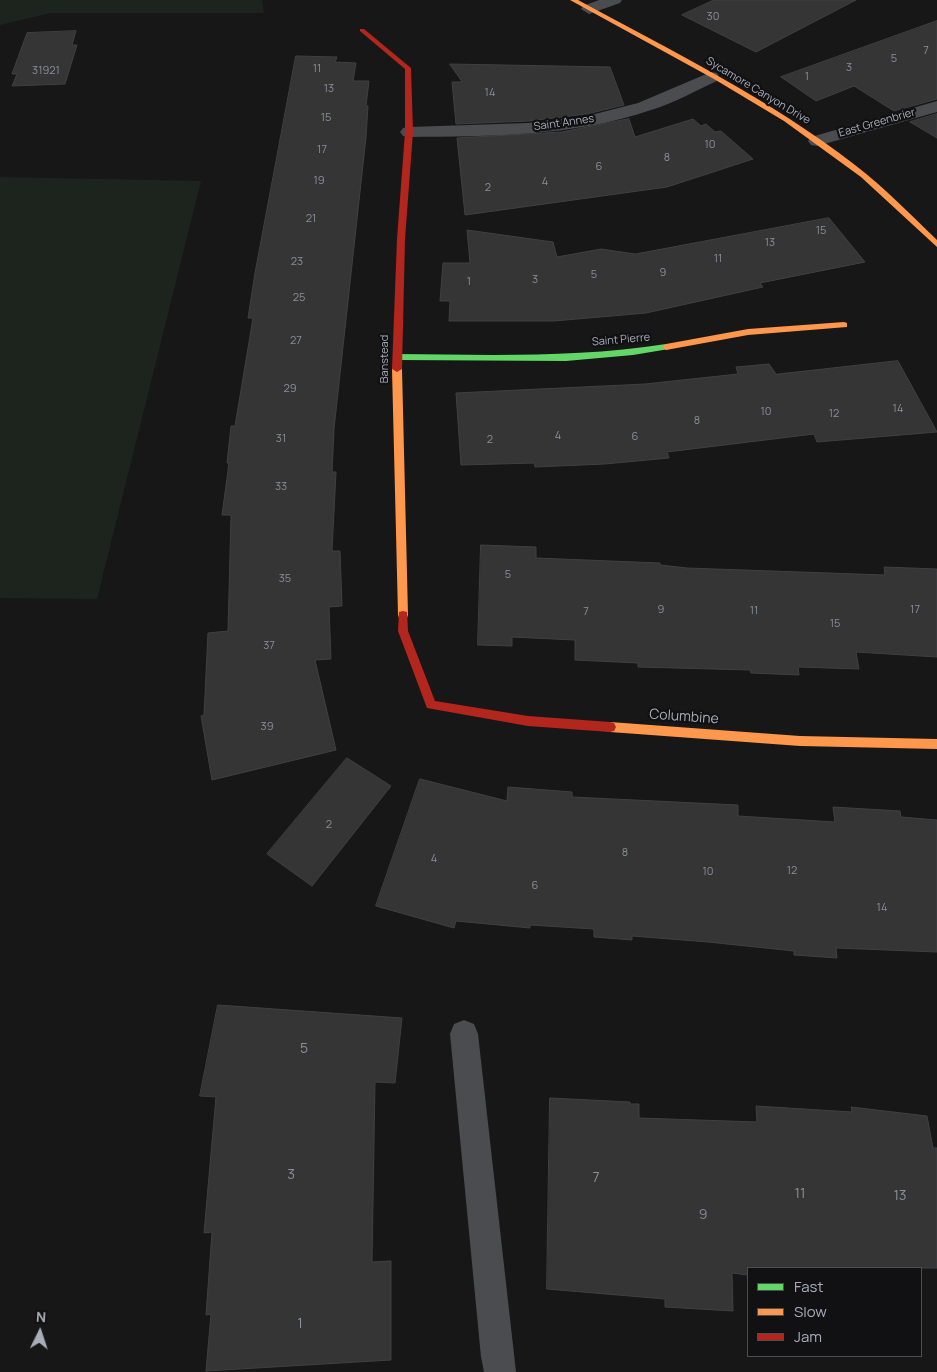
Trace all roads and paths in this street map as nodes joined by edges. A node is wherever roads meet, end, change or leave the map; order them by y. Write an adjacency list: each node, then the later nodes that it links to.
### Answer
1 (573, 0): 3 (street, Sycamore Canyon Drive)
2 (614, 0): 3 (street)
3 (589, 9): 5 (street, Sycamore Canyon Drive)
4 (362, 30): 7 (street, Banstead)
5 (711, 77): 7 (street, Saint Annes); 8 (street, Sycamore Canyon Drive)
6 (937, 106): 8 (street, East Greenbrier)
7 (409, 132): 11 (street, Banstead)
8 (817, 141): 9 (street, Sycamore Canyon Drive)
9 (937, 244)
10 (844, 325): 11 (street, Saint Pierre)
11 (397, 357): 12 (street, Banstead)
12 (430, 705): 13 (street, Columbine)
13 (937, 744)
14 (464, 1034): 15 (lane)
15 (500, 1372)

